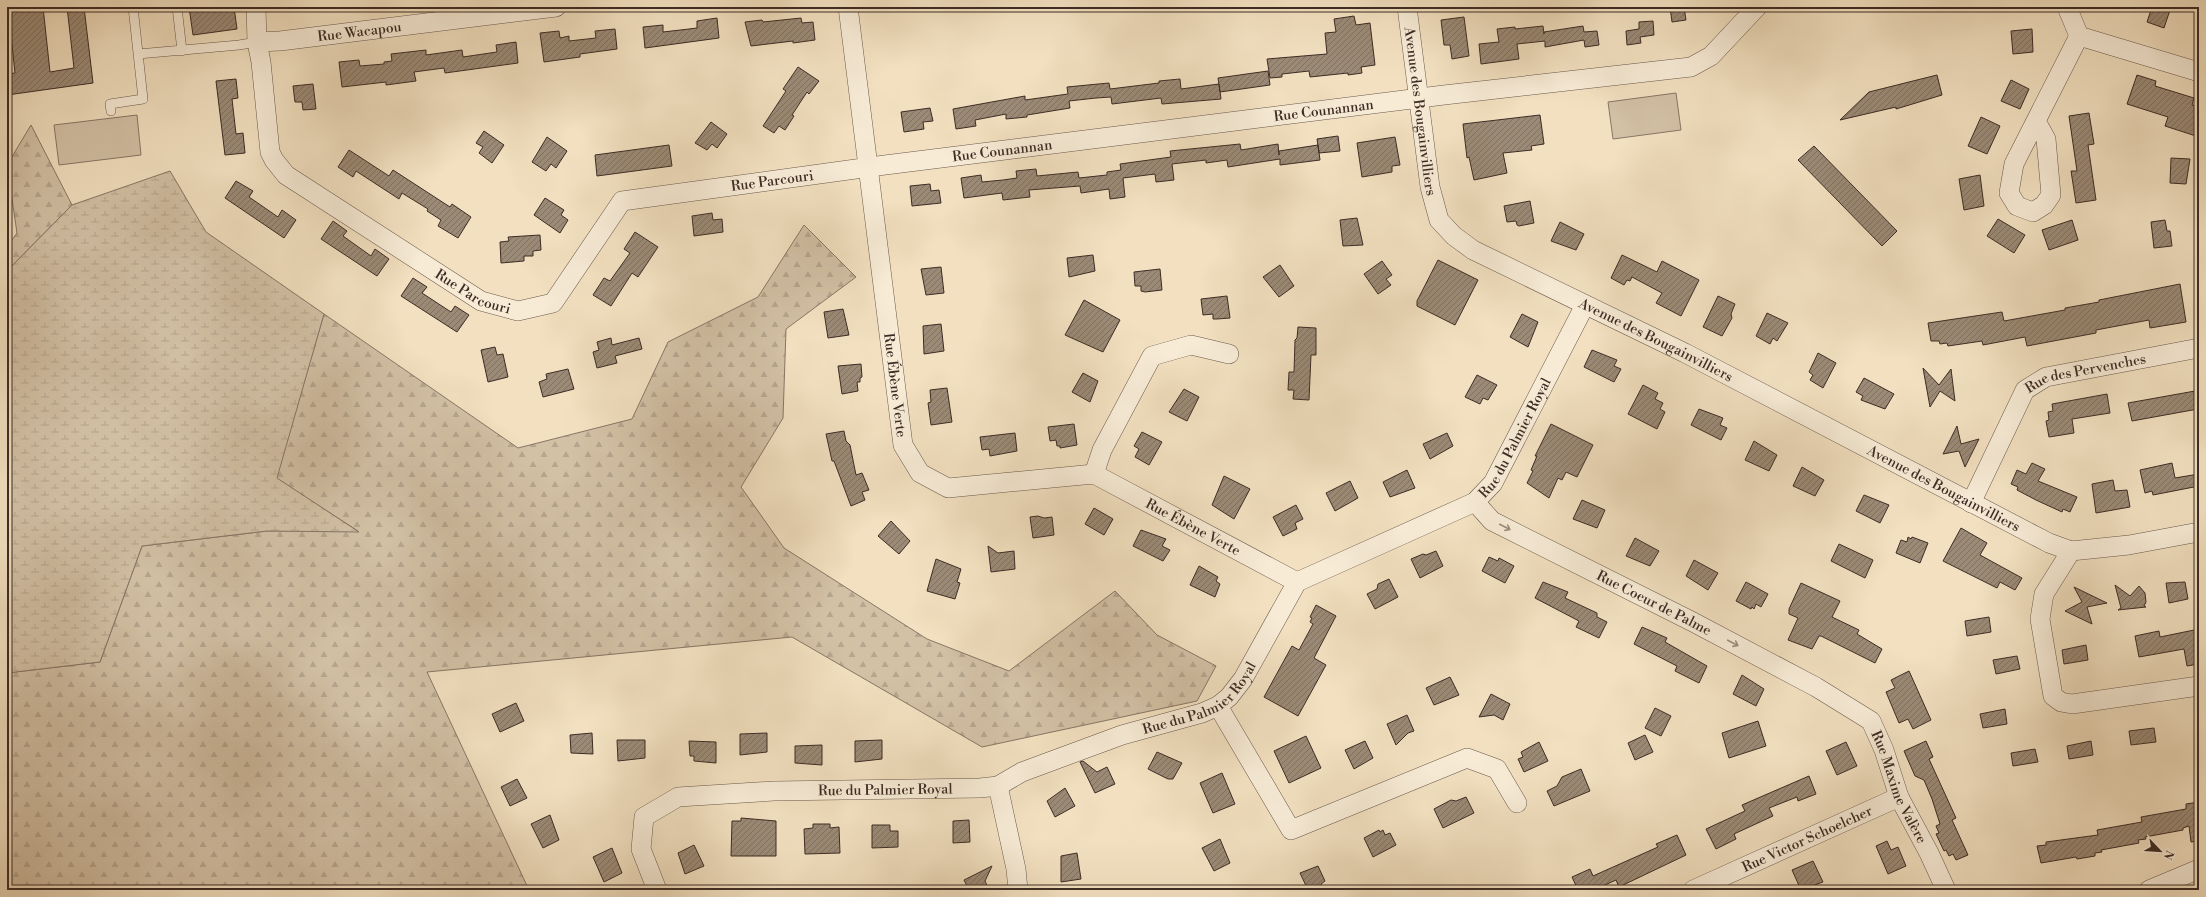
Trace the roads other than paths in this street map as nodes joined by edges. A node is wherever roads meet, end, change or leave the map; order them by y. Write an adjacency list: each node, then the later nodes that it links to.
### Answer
1 (133, 7): 12 (lane)
2 (176, 7): 11 (lane)
3 (256, 7): 10 (street, Rue Parcouri)
4 (556, 7): 10 (street, Rue Wacapou)
5 (848, 7): 17 (street, Rue Ébène Verte)
6 (1406, 7): 14 (street, Avenue des Bougainvilliers)
7 (1757, 7): 14 (street, Rue Counannan)
8 (2067, 7): 9 (street)
9 (2079, 36): 13 (street); 16 (street)
10 (257, 42): 11 (lane); 17 (street, Rue Parcouri)
11 (182, 50): 12 (lane)
12 (138, 54): 15 (lane)
13 (2199, 72)
14 (1419, 99): 17 (street, Rue Counannan); 18 (street, Avenue des Bougainvilliers)
15 (111, 111)
16 (2036, 121)
17 (867, 168): 21 (street, Rue Ébène Verte)
18 (1585, 305): 22 (street, Rue du Palmier Royal); 23 (street, Avenue des Bougainvilliers)
19 (2199, 348): 23 (street, Rue des Pervenches)
20 (1228, 354): 21 (street)
21 (1094, 474): 26 (street, Rue Ébène Verte)
22 (1475, 502): 26 (street, Rue du Palmier Royal); 28 (street, Rue Coeur de Palme, one-way to 28)
23 (1971, 503): 25 (street, Avenue des Bougainvilliers)
24 (2199, 532): 25 (street)
25 (2071, 551): 27 (street)
26 (1297, 582): 29 (street, Rue du Palmier Royal)
27 (2199, 686)
28 (1837, 698): 31 (street, Rue Maxime Valère)
29 (1218, 706): 30 (street, Rue du Palmier Royal); 32 (street)
30 (998, 786): 34 (street, Rue du Palmier Royal); 35 (street)
31 (1899, 797): 36 (street, Rue Victor Schoelcher); 37 (street, Rue Maxime Valère)
32 (1517, 803)
33 (2199, 868): 38 (street)
34 (657, 890)
35 (1018, 890)
36 (1693, 890)
37 (1946, 890)
38 (2149, 890)

